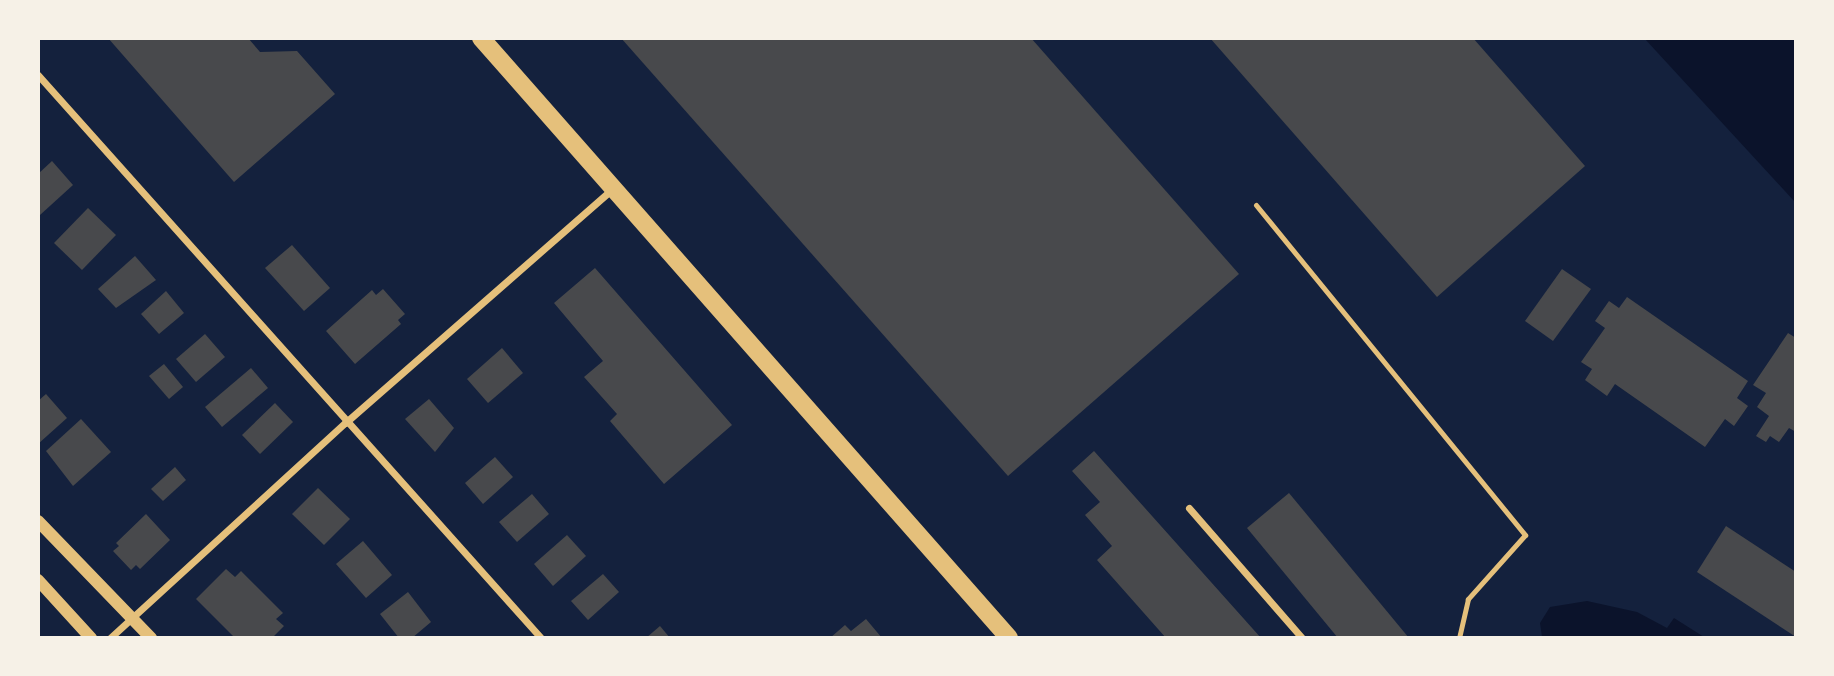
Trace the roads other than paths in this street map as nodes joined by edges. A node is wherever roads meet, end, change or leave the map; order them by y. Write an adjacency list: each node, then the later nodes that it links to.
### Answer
1 (481, 38): 3 (main road)
2 (38, 75): 5 (street)
3 (613, 188): 5 (street); 14 (main road)
4 (1256, 205): 16 (lane)
5 (345, 423): 9 (street); 13 (street)
6 (1189, 508): 15 (street)
7 (38, 521): 9 (street)
8 (38, 579): 10 (street)
9 (129, 619): 11 (street); 12 (street)
10 (91, 638)
11 (110, 638)
12 (151, 638)
13 (541, 638)
14 (1009, 638)
15 (1302, 638)
16 (1459, 638)

